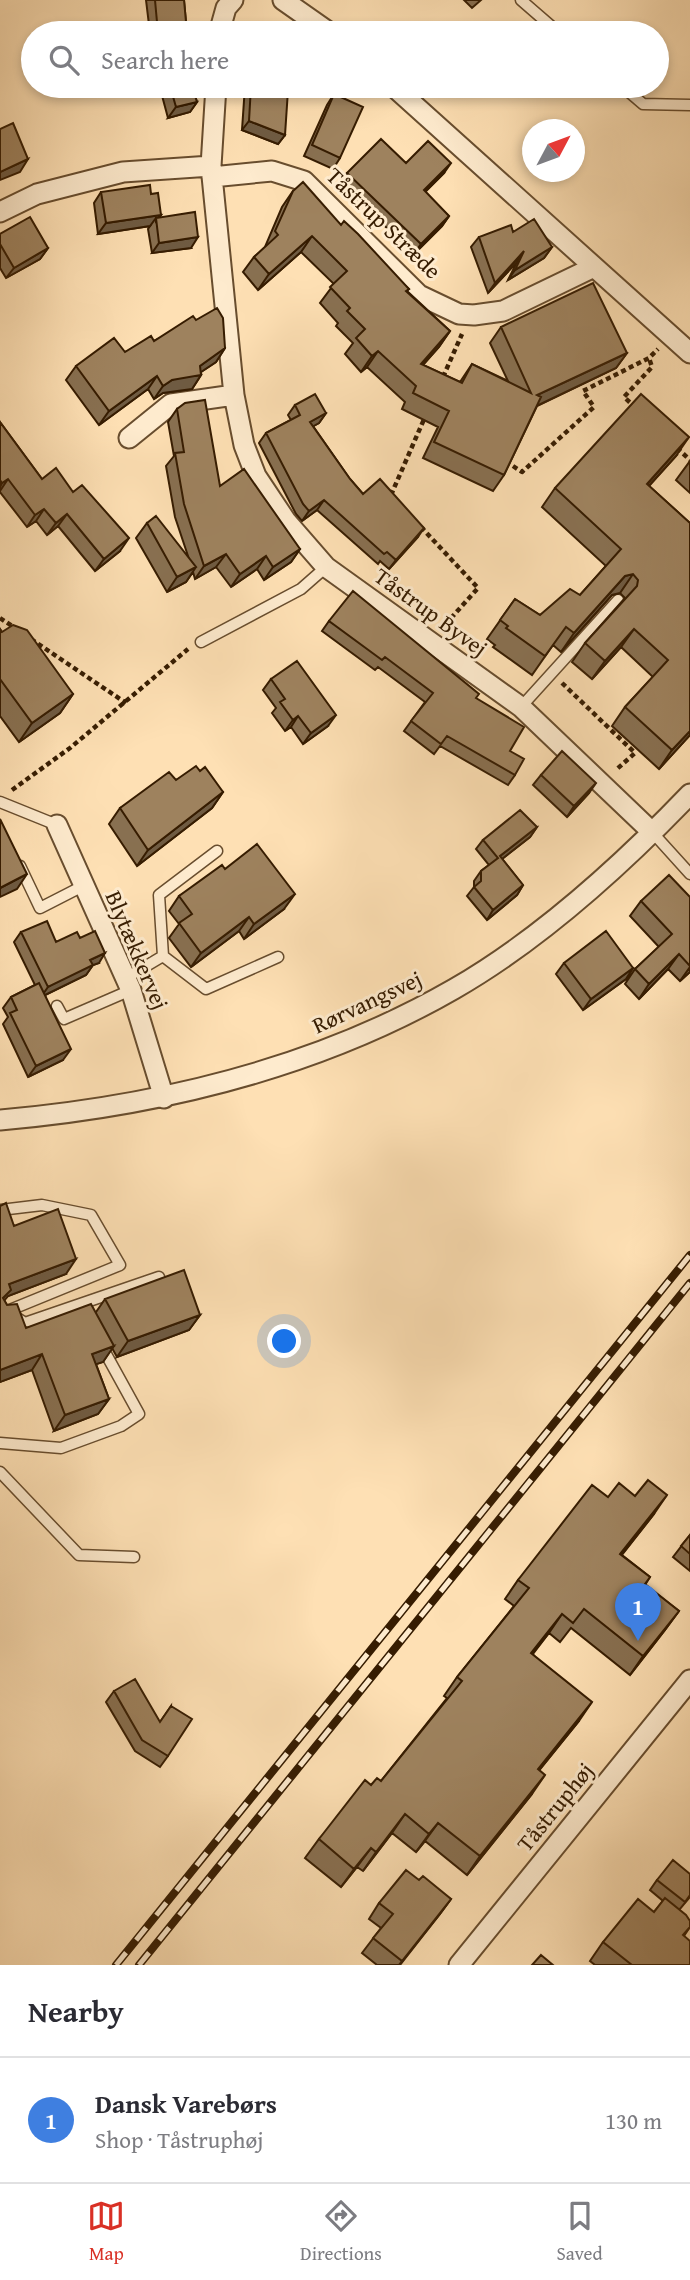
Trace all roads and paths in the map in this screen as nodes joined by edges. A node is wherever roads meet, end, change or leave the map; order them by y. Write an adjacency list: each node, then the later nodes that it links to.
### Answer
1 (233, 0): 4 (street)
2 (283, 0): 5 (street)
3 (521, 0): 6 (lane)
4 (221, 21)
5 (313, 21)
6 (545, 21)
7 (215, 98): 11 (street, Tåstrup Byvej)
8 (406, 98): 13 (street)
9 (636, 98): 10 (lane)
10 (690, 105)
11 (212, 171): 12 (street, Tåstrup Stræde); 14 (street, Tåstrup Stræde); 19 (street, Tåstrup Byvej)
12 (0, 212)
13 (594, 267): 14 (street, Tåstrup Stræde); 15 (street)
14 (467, 315): 18 (path)
15 (671, 337): 16 (street); 17 (path)
16 (690, 353)
17 (649, 358): 21 (path); 25 (path)
18 (442, 380)
19 (234, 395): 22 (street); 28 (street, Tåstrup Byvej)
20 (430, 405): 26 (path)
21 (643, 415)
22 (129, 438)
23 (671, 442): 24 (path)
24 (690, 460)
25 (513, 466)
26 (399, 503)
27 (416, 522): 32 (path)
28 (326, 567): 31 (lane); 32 (street, Tåstrup Byvej)
29 (618, 600): 33 (lane)
30 (0, 618): 34 (path)
31 (201, 642): 34 (path)
32 (430, 642): 35 (street, Tåstrup Byvej)
33 (551, 673): 35 (lane); 36 (path)
34 (126, 703): 37 (path)
35 (521, 707): 36 (street, Tåstrup Byvej)
36 (602, 783): 41 (street, Tåstrup Byvej)
37 (10, 792)
38 (690, 794): 41 (street, Rørvangsvej)
39 (0, 802): 40 (lane)
40 (57, 825): 45 (street, Blytækkervej)
41 (653, 833): 44 (lane); 50 (street, Rørvangsvej)
42 (217, 851): 46 (lane)
43 (16, 859): 45 (lane)
44 (690, 874)
45 (83, 886): 48 (street, Blytækkervej)
46 (163, 956): 47 (lane); 48 (lane)
47 (278, 957)
48 (129, 984): 49 (lane); 50 (street, Blytækkervej)
49 (58, 1006)
50 (164, 1098): 51 (street, Rørvangsvej)
51 (0, 1121)
52 (0, 1210): 55 (lane)
53 (159, 1277): 54 (lane)
54 (80, 1303): 55 (lane); 56 (lane)
55 (4, 1313)
56 (86, 1315)
57 (97, 1338): 58 (lane)
58 (0, 1443)
59 (0, 1472): 60 (lane)
60 (134, 1556)
61 (690, 1680): 62 (street, Tåstruphøj)
62 (458, 1965)

